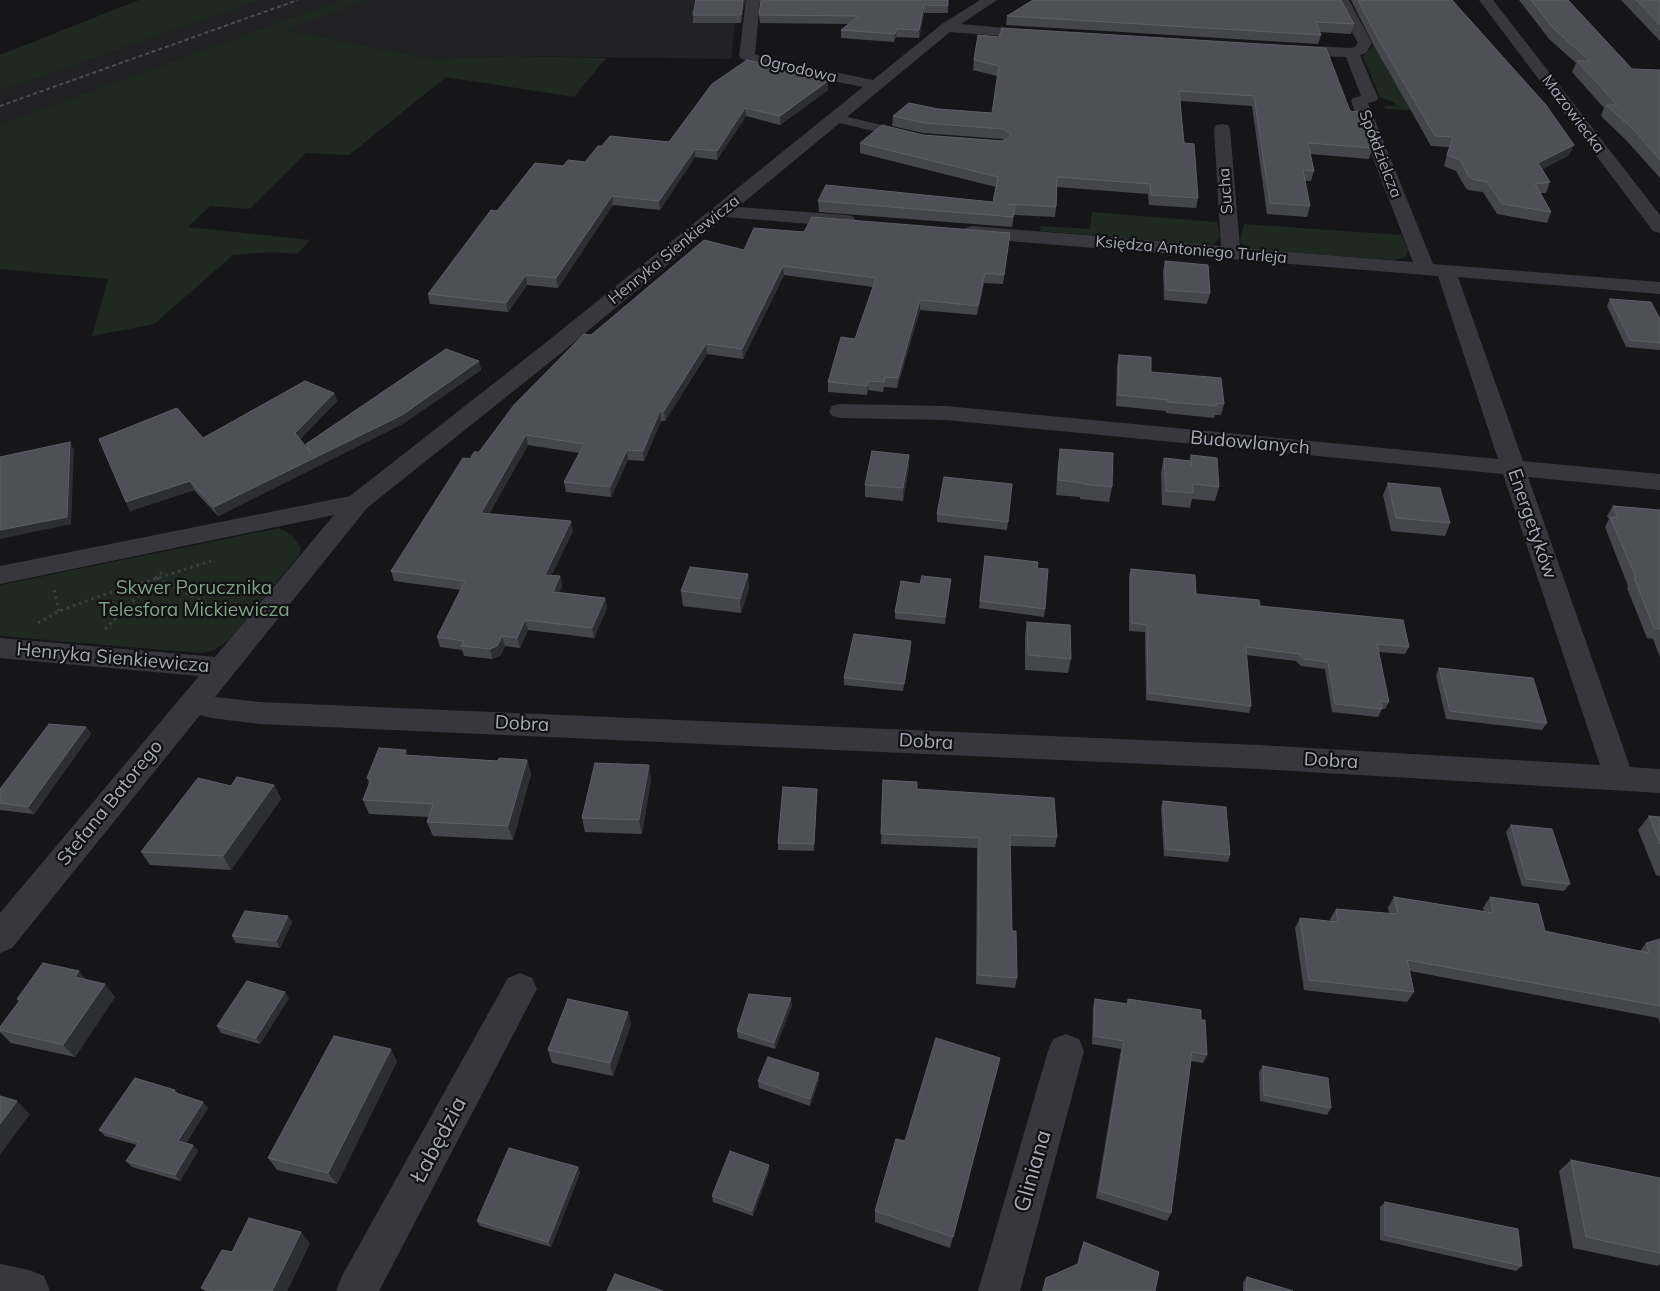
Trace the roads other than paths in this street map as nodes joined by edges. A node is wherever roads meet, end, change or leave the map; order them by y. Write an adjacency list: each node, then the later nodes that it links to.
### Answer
1 (753, 0): 9 (street, Ogrodowa)
2 (990, 0): 5 (street, Henryka Sienkiewicza)
3 (1342, 0): 8 (street)
4 (1486, 0): 15 (street, Mazowiecka)
5 (947, 28): 6 (street); 9 (street, Henryka Sienkiewicza)
6 (1049, 35)
7 (1276, 49): 8 (street)
8 (1352, 53): 18 (street, Spółdzielcza)
9 (876, 85): 10 (street, Henryka Sienkiewicza)
10 (834, 118): 12 (lane); 13 (street, Henryka Sienkiewicza)
11 (1222, 129): 17 (street, Sucha)
12 (914, 137)
13 (722, 211): 14 (street); 23 (street, Henryka Sienkiewicza)
14 (869, 223)
15 (1660, 227)
16 (957, 230): 17 (street, Księdza Antoniego Turleja)
17 (1231, 253): 18 (street, Księdza Antoniego Turleja)
18 (1435, 270): 19 (street, Księdza Antoniego Turleja); 21 (street, Energetyków)
19 (1660, 288)
20 (840, 411): 21 (street, Budowlanych)
21 (1512, 468): 22 (street, Budowlanych); 28 (street, Energetyków)
22 (1660, 482)
23 (358, 502): 24 (street, Henryka Sienkiewicza); 26 (street, Henryka Sienkiewicza)
24 (0, 576)
25 (0, 648): 26 (street, Henryka Sienkiewicza)
26 (221, 668): 27 (street, Stefana Batorego)
27 (194, 702): 28 (street, Dobra); 30 (street, Stefana Batorego)
28 (1619, 778): 29 (street, Dobra)
29 (1660, 781)
30 (0, 938)
31 (520, 989): 35 (street, Łabędzia)
32 (1066, 1051): 36 (street, Gliniana)
33 (0, 1284): 34 (street)
34 (29, 1291)
35 (357, 1291)
36 (999, 1291)

